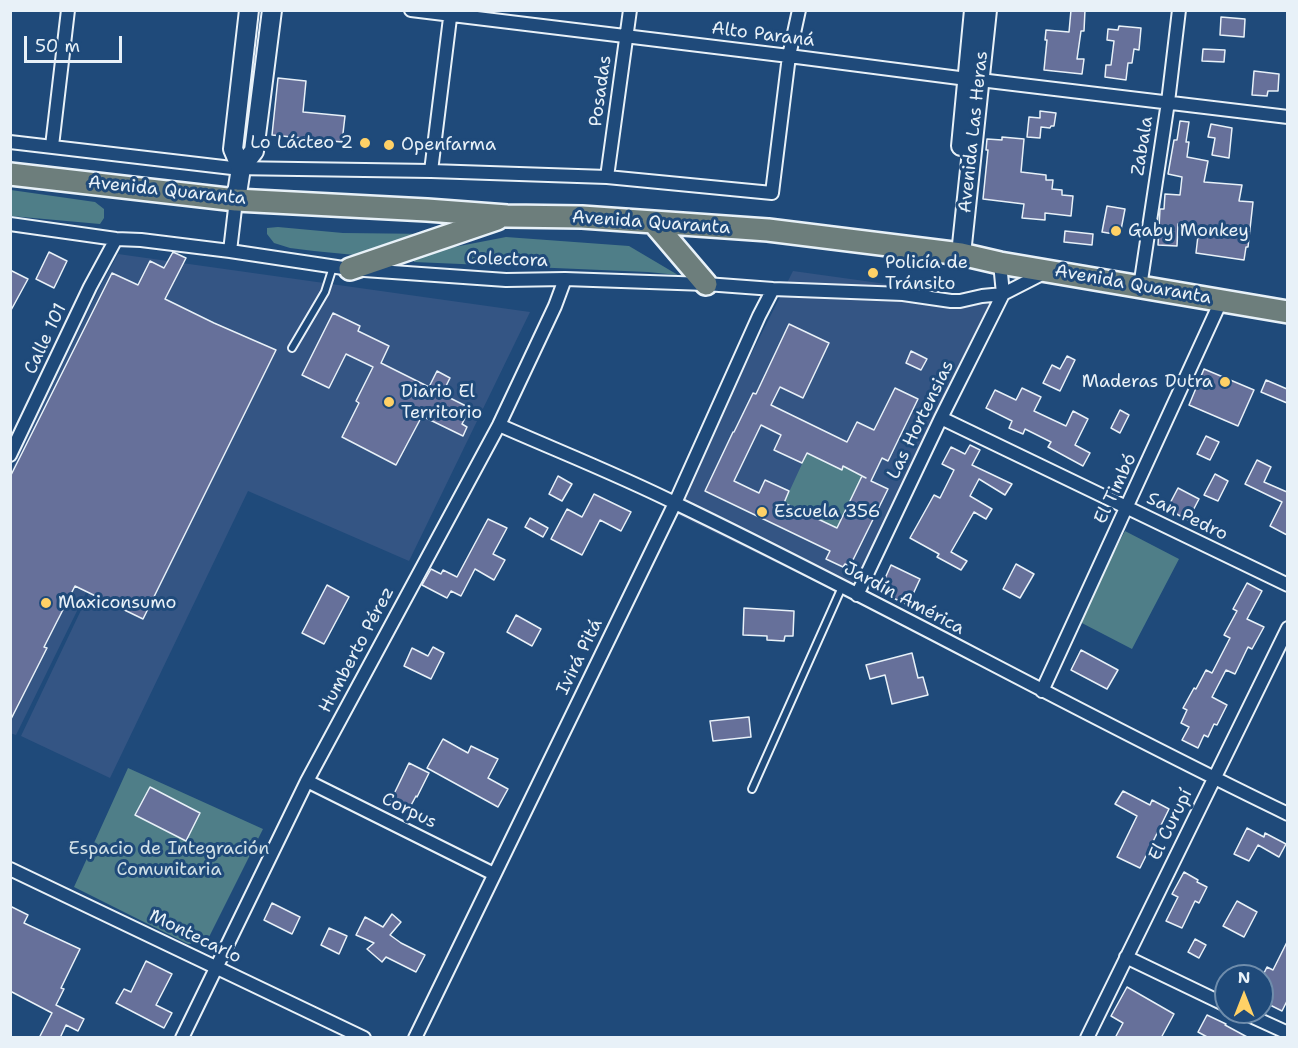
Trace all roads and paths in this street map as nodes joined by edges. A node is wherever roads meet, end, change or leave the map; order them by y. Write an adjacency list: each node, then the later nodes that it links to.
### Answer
1 (68, 10): 17 (street)
2 (249, 10): 18 (main road)
3 (272, 10): 18 (main road)
4 (411, 10): 10 (street, Alto Paraná)
5 (630, 10): 11 (street, Posadas)
6 (799, 10): 12 (street)
7 (974, 10): 13 (main road, Avenida Las Heras)
8 (987, 10): 13 (main road, Avenida Las Heras)
9 (1179, 10): 14 (street, Zabala)
10 (451, 13): 11 (street, Alto Paraná); 19 (street)
11 (627, 37): 12 (street, Alto Paraná); 21 (street, Posadas)
12 (789, 56): 13 (street, Alto Paraná); 21 (street)
13 (974, 80): 14 (street, Alto Paraná); 28 (main road, Avenida Las Heras)
14 (1168, 102): 15 (street, Alto Paraná); 34 (street, Zabala)
15 (1287, 117)
16 (10, 142): 17 (street)
17 (52, 146): 18 (street)
18 (241, 168): 19 (street); 22 (main road)
19 (431, 171): 21 (street)
20 (10, 174): 22 (highway, Avenida Quaranta)
21 (607, 177)
22 (236, 200): 23 (highway, Avenida Quaranta); 27 (street)
23 (507, 216): 24 (highway, Avenida Quaranta); 30 (highway)
24 (654, 223): 28 (highway, Avenida Quaranta); 33 (highway)
25 (10, 224): 26 (street, Colectora)
26 (116, 239): 27 (street, Colectora); 42 (street, Calle 101)
27 (230, 251): 30 (street, Colectora)
28 (956, 253): 29 (highway, Avenida Quaranta)
29 (1000, 263): 31 (highway, Avenida Quaranta); 36 (street)
30 (341, 268): 32 (street, Colectora); 39 (lane)
31 (1048, 271): 34 (highway, Avenida Quaranta); 36 (street)
32 (565, 279): 33 (street, Colectora); 41 (street, Humberto Pérez)
33 (706, 284): 35 (street, Colectora)
34 (1140, 287): 37 (highway, Avenida Quaranta)
35 (772, 289): 36 (street, Colectora); 43 (street, Ivirá Pitá)
36 (1003, 294): 40 (street, Las Hortensias)
37 (1221, 301): 38 (highway, Avenida Quaranta); 44 (street, El Timbó)
38 (1287, 312)
39 (292, 348)
40 (941, 418): 44 (street, San Pedro); 47 (street, Las Hortensias)
41 (499, 425): 43 (street, Jardín América); 51 (street, Humberto Pérez)
42 (10, 455)
43 (675, 503): 46 (street, Jardín América); 55 (street, Ivirá Pitá)
44 (1127, 508): 45 (street, San Pedro); 49 (street, El Timbó)
45 (1287, 585)
46 (842, 586): 47 (street, Jardín América); 52 (lane)
47 (856, 595): 49 (street, Jardín América)
48 (1287, 628): 50 (street, El Curupí)
49 (1042, 691): 50 (street, Jardín América)
50 (1214, 779): 53 (street, Jardín América); 56 (street, El Curupí)
51 (307, 781): 55 (street, Corpus); 57 (street, Humberto Pérez)
52 (752, 789)
53 (1287, 814)
54 (10, 869): 57 (street, Montecarlo)
55 (494, 874): 63 (street, Ivirá Pitá)
56 (1126, 957): 58 (street); 64 (street, El Curupí)
57 (216, 967): 61 (street, Humberto Pérez); 62 (street, Montecarlo)
58 (1214, 999)
59 (1267, 1024): 60 (street)
60 (1287, 1034)
61 (182, 1038)
62 (364, 1038)
63 (415, 1038)
64 (1087, 1038)

